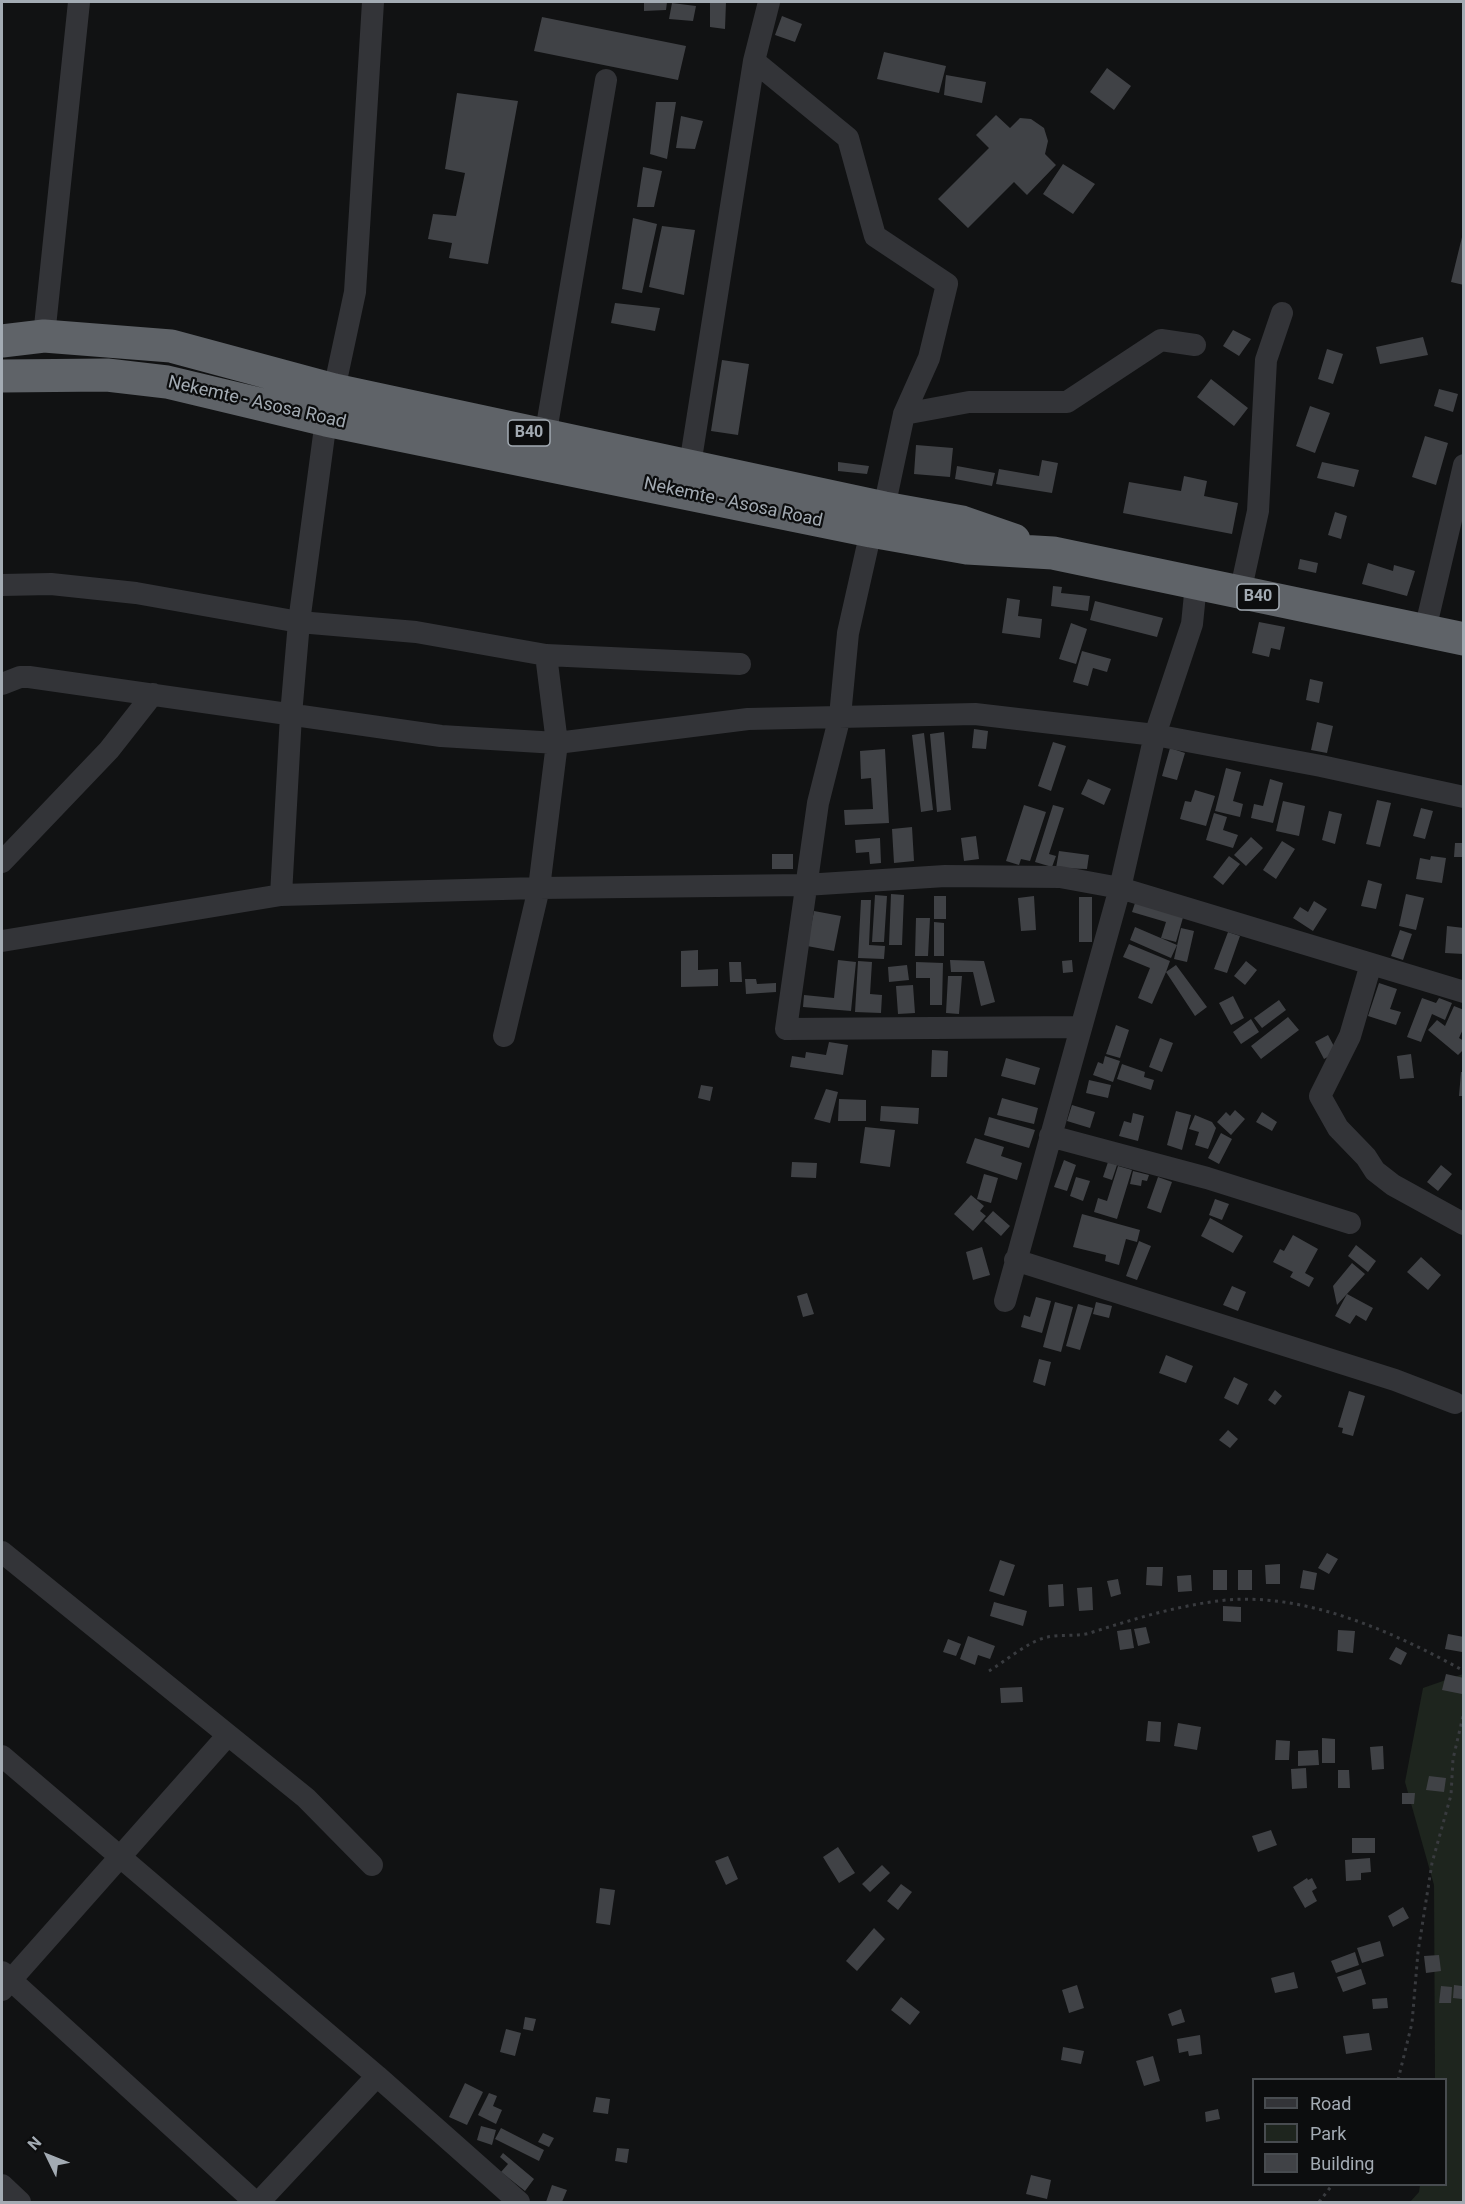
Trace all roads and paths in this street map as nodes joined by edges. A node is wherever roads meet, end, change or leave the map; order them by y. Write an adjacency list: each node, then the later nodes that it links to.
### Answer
1 (79, 2): 7 (street)
2 (373, 2): 13 (street)
3 (769, 2): 4 (street)
4 (754, 61): 14 (street); 16 (street)
5 (606, 80): 15 (street)
6 (1282, 313): 21 (street)
7 (44, 336): 8 (highway, B40); 10 (highway, B40)
8 (2, 340)
9 (1195, 345): 14 (street)
10 (171, 346): 12 (street); 13 (highway, B40)
11 (2, 376): 12 (highway, Nekemte - Asosa Road / B40)
12 (167, 382): 13 (highway, Nekemte - Asosa Road / B40)
13 (330, 405): 15 (highway, B40); 22 (street)
14 (904, 414): 18 (street)
15 (543, 450): 16 (highway, B40); 18 (highway, Nekemte - Asosa Road / B40)
16 (690, 465): 18 (highway, B40)
17 (1464, 465): 23 (street)
18 (878, 520): 19 (highway, B40); 30 (street)
19 (1196, 584): 21 (highway, B40); 31 (street)
20 (2, 585): 22 (street)
21 (1240, 593): 23 (highway, B40)
22 (299, 622): 25 (street); 29 (street)
23 (1425, 630): 24 (highway, B40)
24 (1464, 639)
25 (546, 656): 26 (street); 32 (street)
26 (740, 664)
27 (2, 684): 28 (street)
28 (153, 694): 29 (street); 34 (street)
29 (291, 715): 32 (street); 38 (street)
30 (840, 716): 31 (street); 32 (street); 35 (street)
31 (1155, 735): 33 (street); 37 (street)
32 (557, 743): 36 (street)
33 (1464, 797)
34 (2, 862)
35 (805, 885): 36 (street); 37 (street); 42 (street)
36 (539, 888): 38 (street); 43 (street)
37 (1120, 888): 40 (street); 42 (street)
38 (281, 895): 39 (street)
39 (2, 940)
40 (1371, 964): 41 (street); 46 (street)
41 (1464, 992)
42 (1080, 1028): 44 (street)
43 (504, 1036)
44 (1050, 1136): 45 (street); 47 (street)
45 (1350, 1223)
46 (1464, 1224)
47 (1015, 1260): 48 (street); 49 (street)
48 (1005, 1301)
49 (1455, 1403)
50 (2, 1552): 54 (street)
51 (989, 1671): 52 (path)
52 (1464, 1671)
53 (1464, 1712): 60 (path)
54 (228, 1735): 56 (street); 57 (street)
55 (2, 1756): 56 (street)
56 (119, 1858): 58 (street); 59 (street)
57 (372, 1864)
58 (5, 1981): 64 (street)
59 (376, 2076): 64 (street); 65 (street)
60 (1398, 2078)
61 (2, 2186): 63 (street)
62 (1331, 2186): 66 (path)
63 (20, 2202)
64 (257, 2202)
65 (519, 2202)
66 (1319, 2202)

